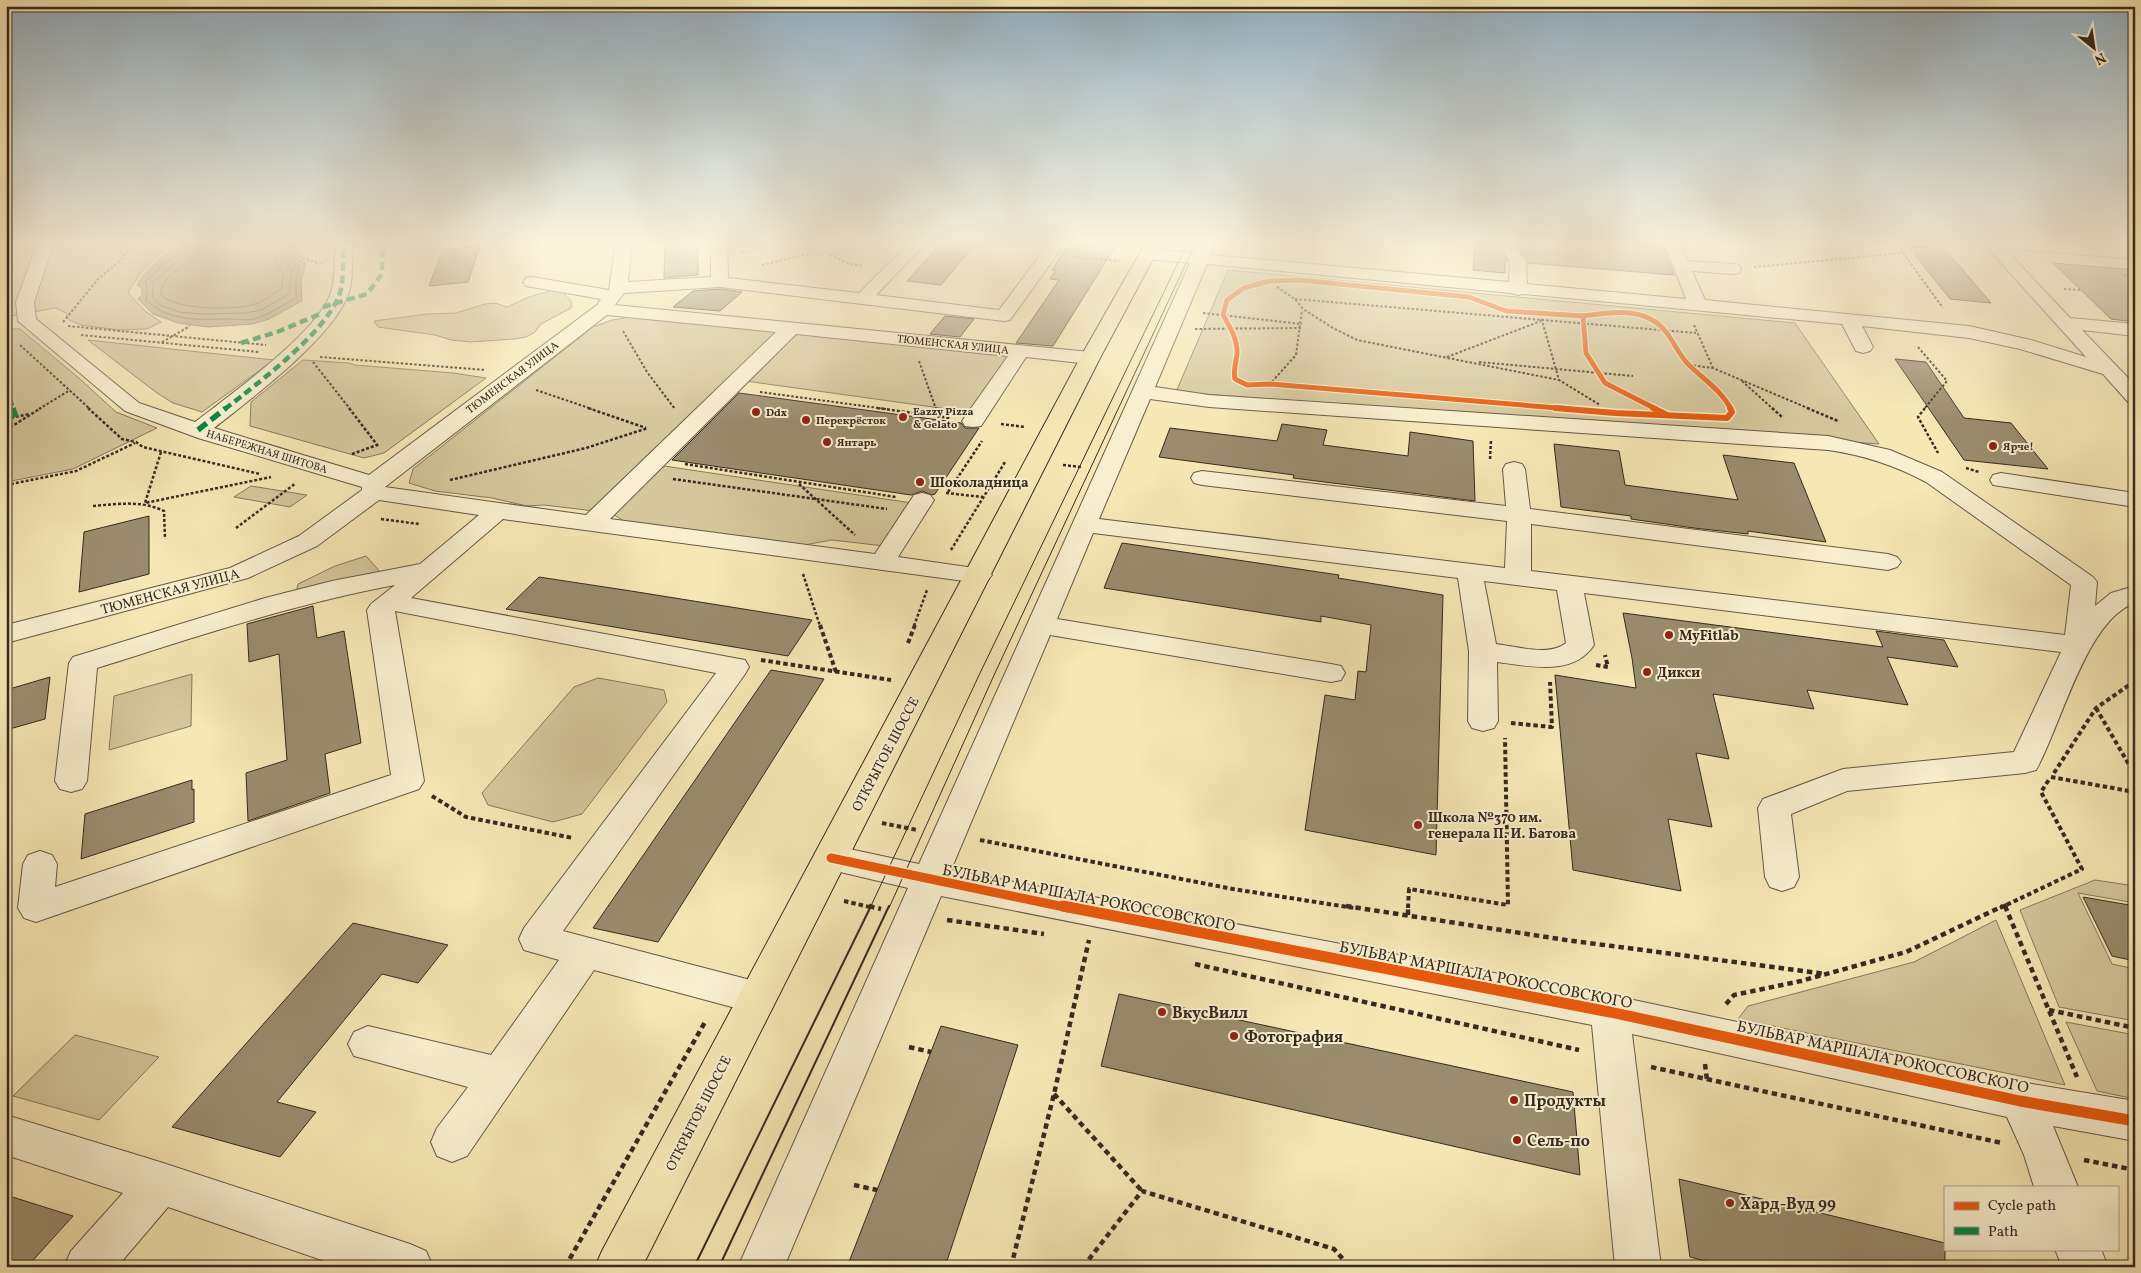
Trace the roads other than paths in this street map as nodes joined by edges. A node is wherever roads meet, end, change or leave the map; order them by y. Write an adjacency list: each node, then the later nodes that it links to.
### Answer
1 (25, 301): 25 (street)
2 (337, 301): 25 (street, НАБЕРЕЖНАЯ ШИТОВА)
3 (608, 301): 29 (street, ТЮМЕНСКАЯ УЛИЦА)
4 (632, 301): 16 (street, ТЮМЕНСКАЯ УЛИЦА)
5 (867, 301): 14 (street)
6 (1015, 301): 14 (street)
7 (1121, 301): 20 (main road, ОТКРЫТОЕ ШОССЕ)
8 (1183, 301): 22 (street)
9 (1610, 301): 12 (street)
10 (1692, 301): 12 (street)
11 (2045, 301): 15 (street)
12 (1695, 312): 13 (street)
13 (1849, 319): 18 (street); 21 (street)
14 (902, 321): 16 (street, ТЮМЕНСКАЯ УЛИЦА); 19 (street, ТЮМЕНСКАЯ УЛИЦА)
15 (2064, 323): 17 (street); 21 (street)
16 (791, 328): 34 (street)
17 (2135, 330)
18 (1863, 347)
19 (1021, 351): 20 (street, ТЮМЕНСКАЯ УЛИЦА); 24 (street)
20 (1090, 358): 40 (main road, ОТКРЫТОЕ ШОССЕ)
21 (2110, 370): 23 (street)
22 (1143, 392): 35 (street); 47 (street)
23 (2135, 398)
24 (973, 421)
25 (198, 430): 29 (street, НАБЕРЕЖНАЯ ШИТОВА)
26 (1514, 470): 33 (street)
27 (1202, 478): 33 (street)
28 (2001, 480): 30 (street)
29 (374, 487): 32 (street); 46 (street, ТЮМЕНСКАЯ УЛИЦА)
30 (2135, 500)
31 (917, 506): 36 (street)
32 (498, 510): 34 (street); 38 (street)
33 (1518, 515): 37 (street); 41 (street)
34 (593, 522): 36 (street)
35 (1085, 525): 39 (street); 45 (street)
36 (883, 561): 40 (street)
37 (1888, 562)
38 (431, 569): 44 (street); 51 (street)
39 (1470, 572): 41 (street); 48 (street)
40 (979, 574): 52 (main road, ОТКРЫТОЕ ШОССЕ)
41 (1518, 577): 42 (street)
42 (1569, 584): 47 (street); 48 (street)
43 (2135, 594): 47 (street)
44 (389, 602): 53 (street); 56 (street)
45 (1042, 625): 49 (street); 55 (street)
46 (6, 634)
47 (2078, 645): 54 (street)
48 (1483, 651): 50 (street)
49 (1330, 673)
50 (1494, 727)
51 (71, 781)
52 (831, 858): 55 (street, БУЛЬВАР МАРШАЛА РОКОССОВСКОГО); 57 (main road, ОТКРЫТОЕ ШОССЕ)
53 (40, 864)
54 (1782, 877)
55 (930, 880): 58 (street, БУЛЬВАР МАРШАЛА РОКОССОВСКОГО); 71 (street)
56 (586, 952): 57 (street); 60 (street)
57 (741, 994): 70 (main road, ОТКРЫТОЕ ШОССЕ)
58 (1610, 1012): 61 (street, БУЛЬВАР МАРШАЛА РОКОССОВСКОГО); 72 (street)
59 (368, 1044): 60 (street)
60 (500, 1076): 64 (street)
61 (2020, 1101): 62 (street, БУЛЬВАР МАРШАЛА РОКОССОВСКОГО); 65 (street)
62 (2135, 1122)
63 (6, 1135): 66 (street)
64 (452, 1142)
65 (2050, 1169)
66 (160, 1183): 68 (street); 69 (street)
67 (2078, 1250): 73 (street)
68 (87, 1267)
69 (410, 1267)
70 (618, 1267)
71 (761, 1267)
72 (1638, 1267)
73 (2085, 1267)

